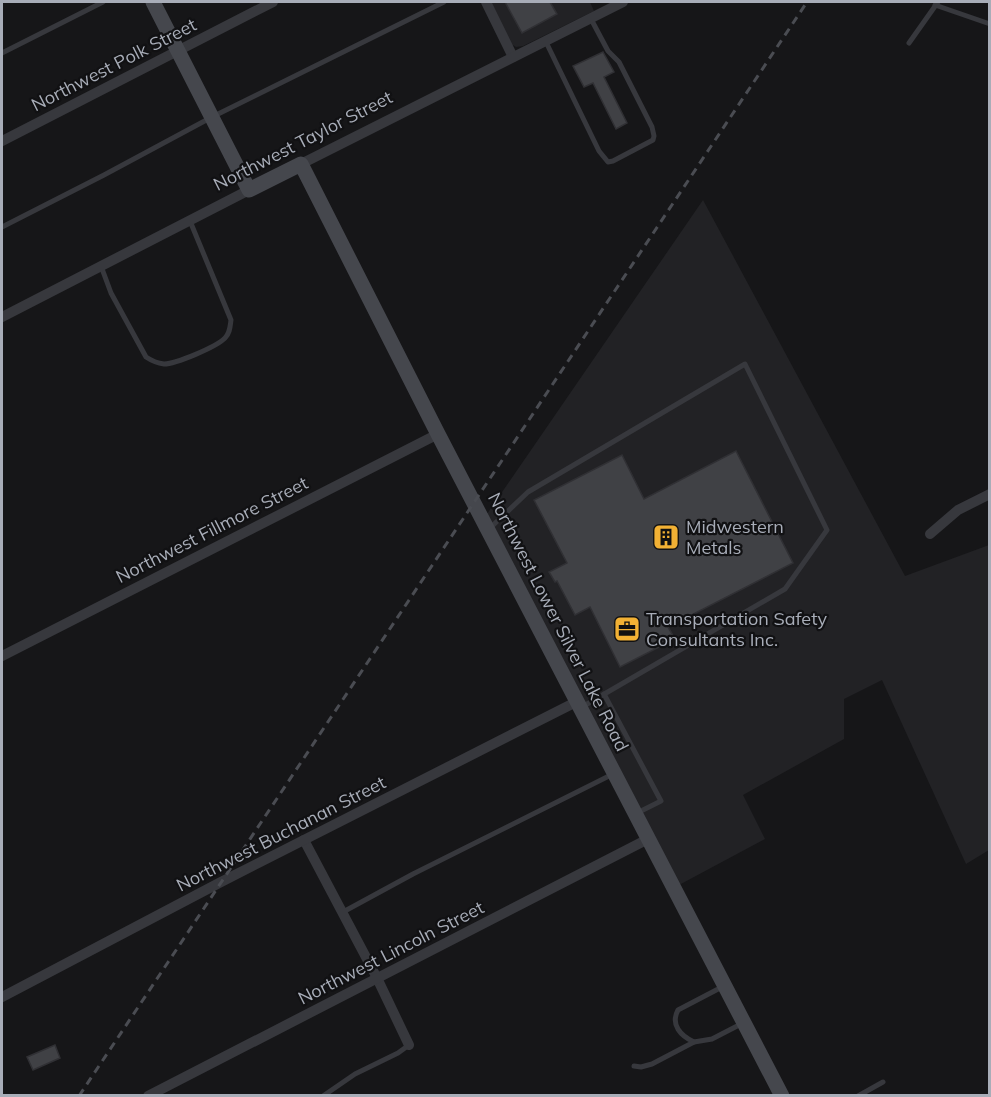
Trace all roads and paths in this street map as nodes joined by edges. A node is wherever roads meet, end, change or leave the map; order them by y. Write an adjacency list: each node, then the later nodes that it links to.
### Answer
1 (104, 2): 13 (lane)
2 (153, 2): 12 (street)
3 (273, 2): 12 (street, Northwest Polk Street)
4 (444, 2): 15 (lane)
5 (486, 2): 14 (street)
6 (624, 2): 8 (street, Northwest Taylor Street)
7 (936, 3): 9 (lane); 11 (lane)
8 (590, 18): 10 (street, Northwest Taylor Street); 10 (lane)
9 (990, 24)
10 (545, 40): 14 (street, Northwest Taylor Street)
11 (909, 43)
12 (178, 50): 15 (street); 16 (street, Northwest Polk Street)
13 (2, 53)
14 (513, 57): 17 (street, Northwest Taylor Street)
15 (212, 117): 18 (street); 20 (lane)
16 (2, 141)
17 (301, 164): 18 (street, Northwest Taylor Street); 23 (street, Northwest Lower Silver Lake Road)
18 (249, 190): 19 (street, Northwest Taylor Street)
19 (190, 221): 21 (street, Northwest Taylor Street); 21 (lane)
20 (2, 227)
21 (101, 266): 22 (street, Northwest Taylor Street)
22 (2, 316)
23 (438, 434): 25 (street, Northwest Lower Silver Lake Road); 27 (street, Northwest Fillmore Street)
24 (990, 494): 26 (street)
25 (488, 530): 28 (lane); 29 (street, Northwest Lower Silver Lake Road)
26 (930, 534)
27 (2, 656)
28 (604, 694): 29 (lane); 31 (lane)
29 (578, 705): 30 (street, Northwest Lower Silver Lake Road); 33 (street, Northwest Buchanan Street)
30 (614, 774): 31 (street, Northwest Lower Silver Lake Road); 34 (lane)
31 (635, 814): 32 (street, Northwest Lower Silver Lake Road)
32 (648, 839): 35 (street, Northwest Lincoln Street); 36 (street, Northwest Lower Silver Lake Road)
33 (304, 840): 34 (street); 37 (street, Northwest Buchanan Street)
34 (342, 913): 35 (street)
35 (377, 978): 40 (street); 43 (street, Northwest Lincoln Street)
36 (725, 985): 38 (street, Northwest Lower Silver Lake Road); 39 (lane)
37 (2, 997)
38 (745, 1022): 39 (lane); 45 (street, Northwest Lower Silver Lake Road)
39 (694, 1042): 41 (lane)
40 (409, 1045): 44 (lane)
41 (633, 1065)
42 (883, 1082): 46 (lane)
43 (148, 1095)
44 (323, 1095)
45 (782, 1095)
46 (858, 1095)

